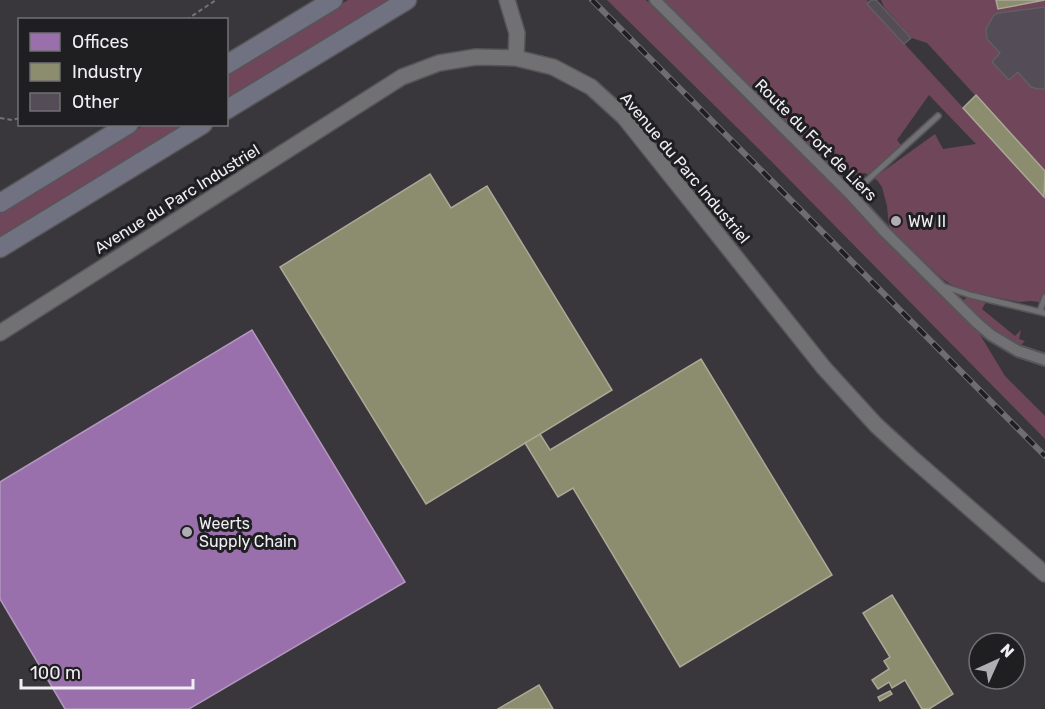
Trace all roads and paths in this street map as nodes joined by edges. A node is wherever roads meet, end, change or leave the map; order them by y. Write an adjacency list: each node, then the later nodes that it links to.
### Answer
1 (216, 0): 6 (path)
2 (333, 0): 8 (highway)
3 (407, 0): 9 (highway)
4 (507, 0): 7 (street)
5 (655, 0): 15 (street, Route du Fort de Liers)
6 (189, 18)
7 (516, 58): 21 (street, Avenue du Parc Industriel); 23 (street, Avenue du Parc Industriel)
8 (228, 64)
9 (228, 109)
10 (938, 116): 15 (lane)
11 (0, 118): 12 (path)
12 (18, 118)
13 (126, 126): 16 (highway)
14 (200, 126): 17 (highway)
15 (851, 195): 18 (street, Route du Fort de Liers)
16 (0, 203)
17 (0, 248)
18 (942, 289): 20 (lane); 22 (street, Route du Fort de Liers)
19 (1045, 297): 20 (lane)
20 (1043, 312)
21 (0, 333)
22 (1045, 360)
23 (1045, 574)

